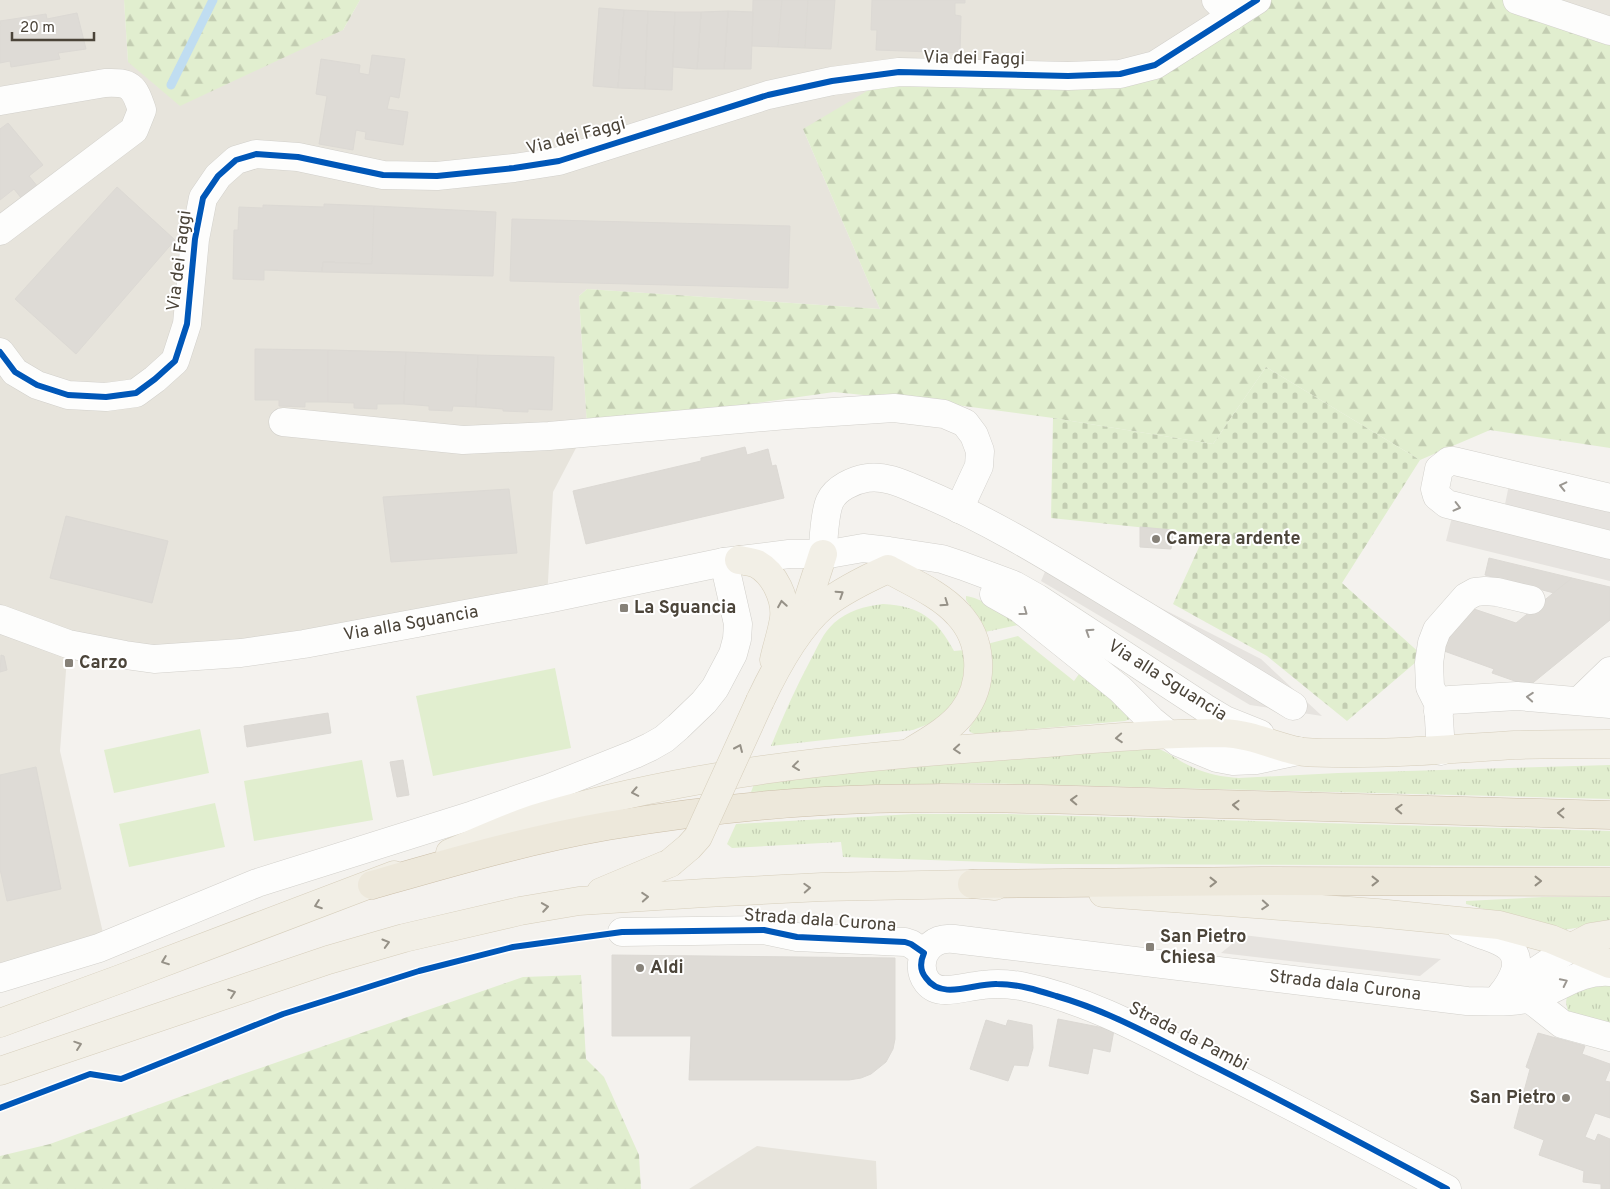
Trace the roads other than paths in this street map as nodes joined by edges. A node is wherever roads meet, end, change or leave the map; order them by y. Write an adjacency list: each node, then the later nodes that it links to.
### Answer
1 (1257, 0): 3 (street, Via dei Faggi)
2 (1517, 0): 4 (street)
3 (1224, 8): 7 (street, Via dei Faggi)
4 (1610, 31)
5 (0, 102): 6 (street)
6 (0, 231)
7 (0, 352)
8 (283, 422): 10 (street)
9 (1610, 498): 11 (street, one-way to 11)
10 (959, 509): 12 (street); 22 (street)
11 (1610, 545)
12 (826, 554): 13 (street, Via alla Sguancia); 14 (street); 17 (main road); 26 (street, Via alla Sguancia, one-way to 12)
13 (731, 561): 16 (street, Via alla Sguancia); 19 (main road, one-way to 13); 41 (street)
14 (888, 569): 17 (main road, one-way to 14); 24 (street, one-way to 24); 28 (main road, one-way to 28)
15 (1531, 600): 23 (street)
16 (0, 619)
17 (794, 641): 19 (main road)
18 (1610, 671): 20 (street)
19 (764, 694): 33 (main road, one-way to 19, bridge)
20 (1579, 701): 21 (street); 23 (street, one-way to 23)
21 (1610, 704)
22 (1293, 706)
23 (1438, 711): 27 (street)
24 (1168, 734): 26 (main road); 28 (main road, one-way to 28)
25 (1610, 744): 27 (main road, Via alla Sguancia)
26 (1298, 751): 27 (main road, Via alla Sguancia)
27 (1441, 751)
28 (909, 753): 32 (main road, one-way to 32)
29 (1610, 815): 32 (highway, one-way to 32)
30 (1610, 882): 31 (highway, one-way to 30)
31 (972, 884): 33 (main road, one-way to 31); 34 (main road, one-way to 34)
32 (368, 886): 44 (main road, one-way to 44)
33 (578, 901): 46 (main road, one-way to 33)
34 (1445, 920): 37 (main road); 42 (street)
35 (622, 932): 38 (street, Strada dala Curona)
36 (1610, 934): 37 (main road)
37 (1572, 947): 39 (main road); 42 (street)
38 (924, 953): 42 (street, Strada dala Curona); 47 (street, Strada da Pambi)
39 (1610, 964)
40 (1610, 972): 43 (street, Strada dala Curona, one-way to 40)
41 (0, 978)
42 (1492, 998): 43 (street, Strada dala Curona)
43 (1528, 998): 45 (street)
44 (0, 1023)
45 (1610, 1037)
46 (0, 1071)
47 (1447, 1189)

